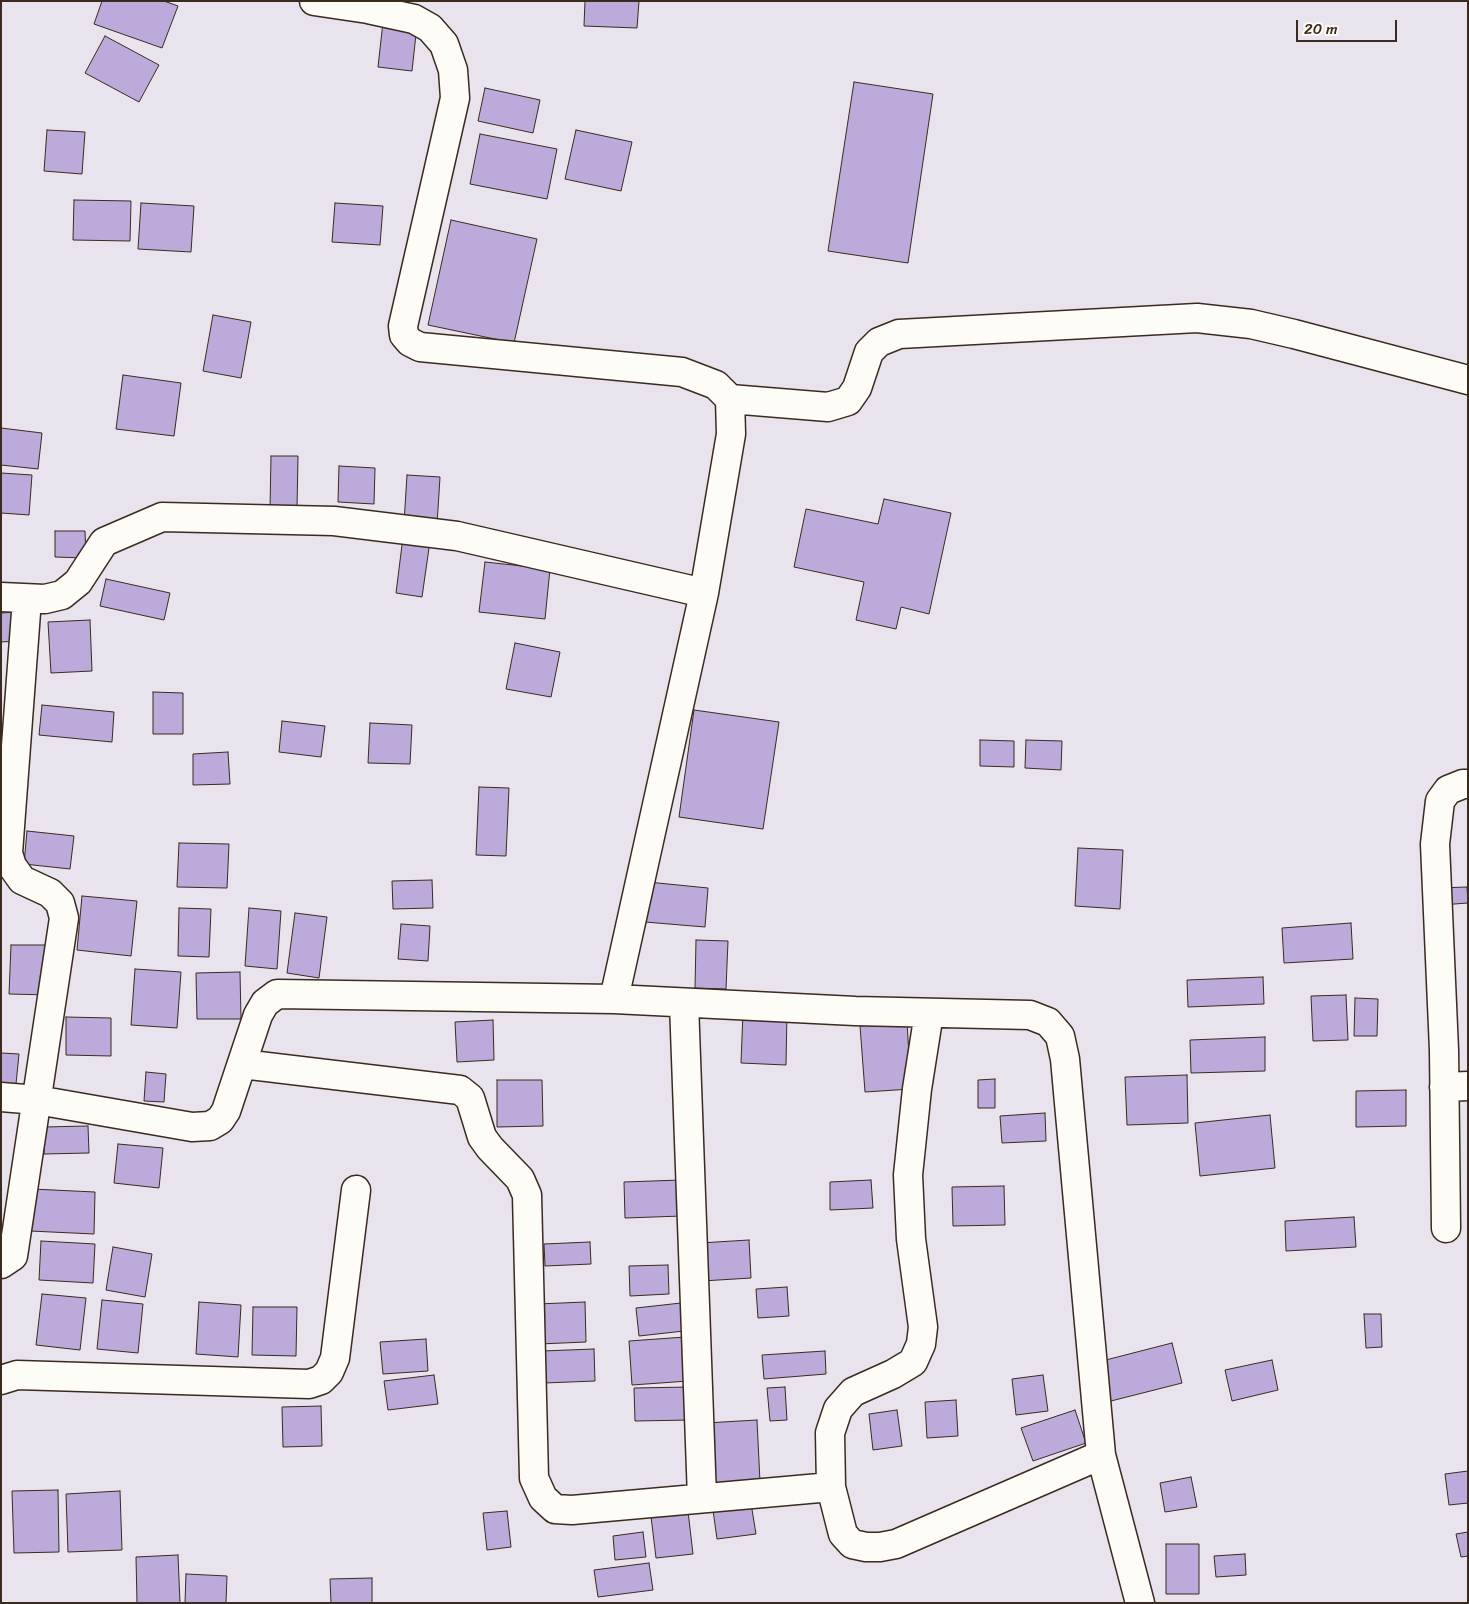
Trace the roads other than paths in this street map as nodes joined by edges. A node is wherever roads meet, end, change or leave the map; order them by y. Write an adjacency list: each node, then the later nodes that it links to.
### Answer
1 (314, 1): 3 (street)
2 (1468, 380): 3 (street)
3 (730, 400): 4 (street)
4 (704, 593): 5 (street); 8 (street)
5 (14, 598): 7 (street)
6 (1468, 784): 12 (street)
7 (12, 879): 14 (street)
8 (614, 999): 9 (street); 11 (street)
9 (684, 1003): 10 (street); 21 (street)
10 (929, 1013): 19 (street); 20 (street)
11 (242, 1064): 14 (street); 21 (street)
12 (1456, 1087): 16 (street)
13 (1, 1097): 14 (street)
14 (37, 1100): 17 (street)
15 (356, 1190): 18 (street)
16 (1446, 1228)
17 (1, 1264)
18 (1, 1380)
19 (1101, 1455): 20 (street); 22 (street)
20 (831, 1486): 21 (street)
21 (702, 1498)
22 (1140, 1603)

